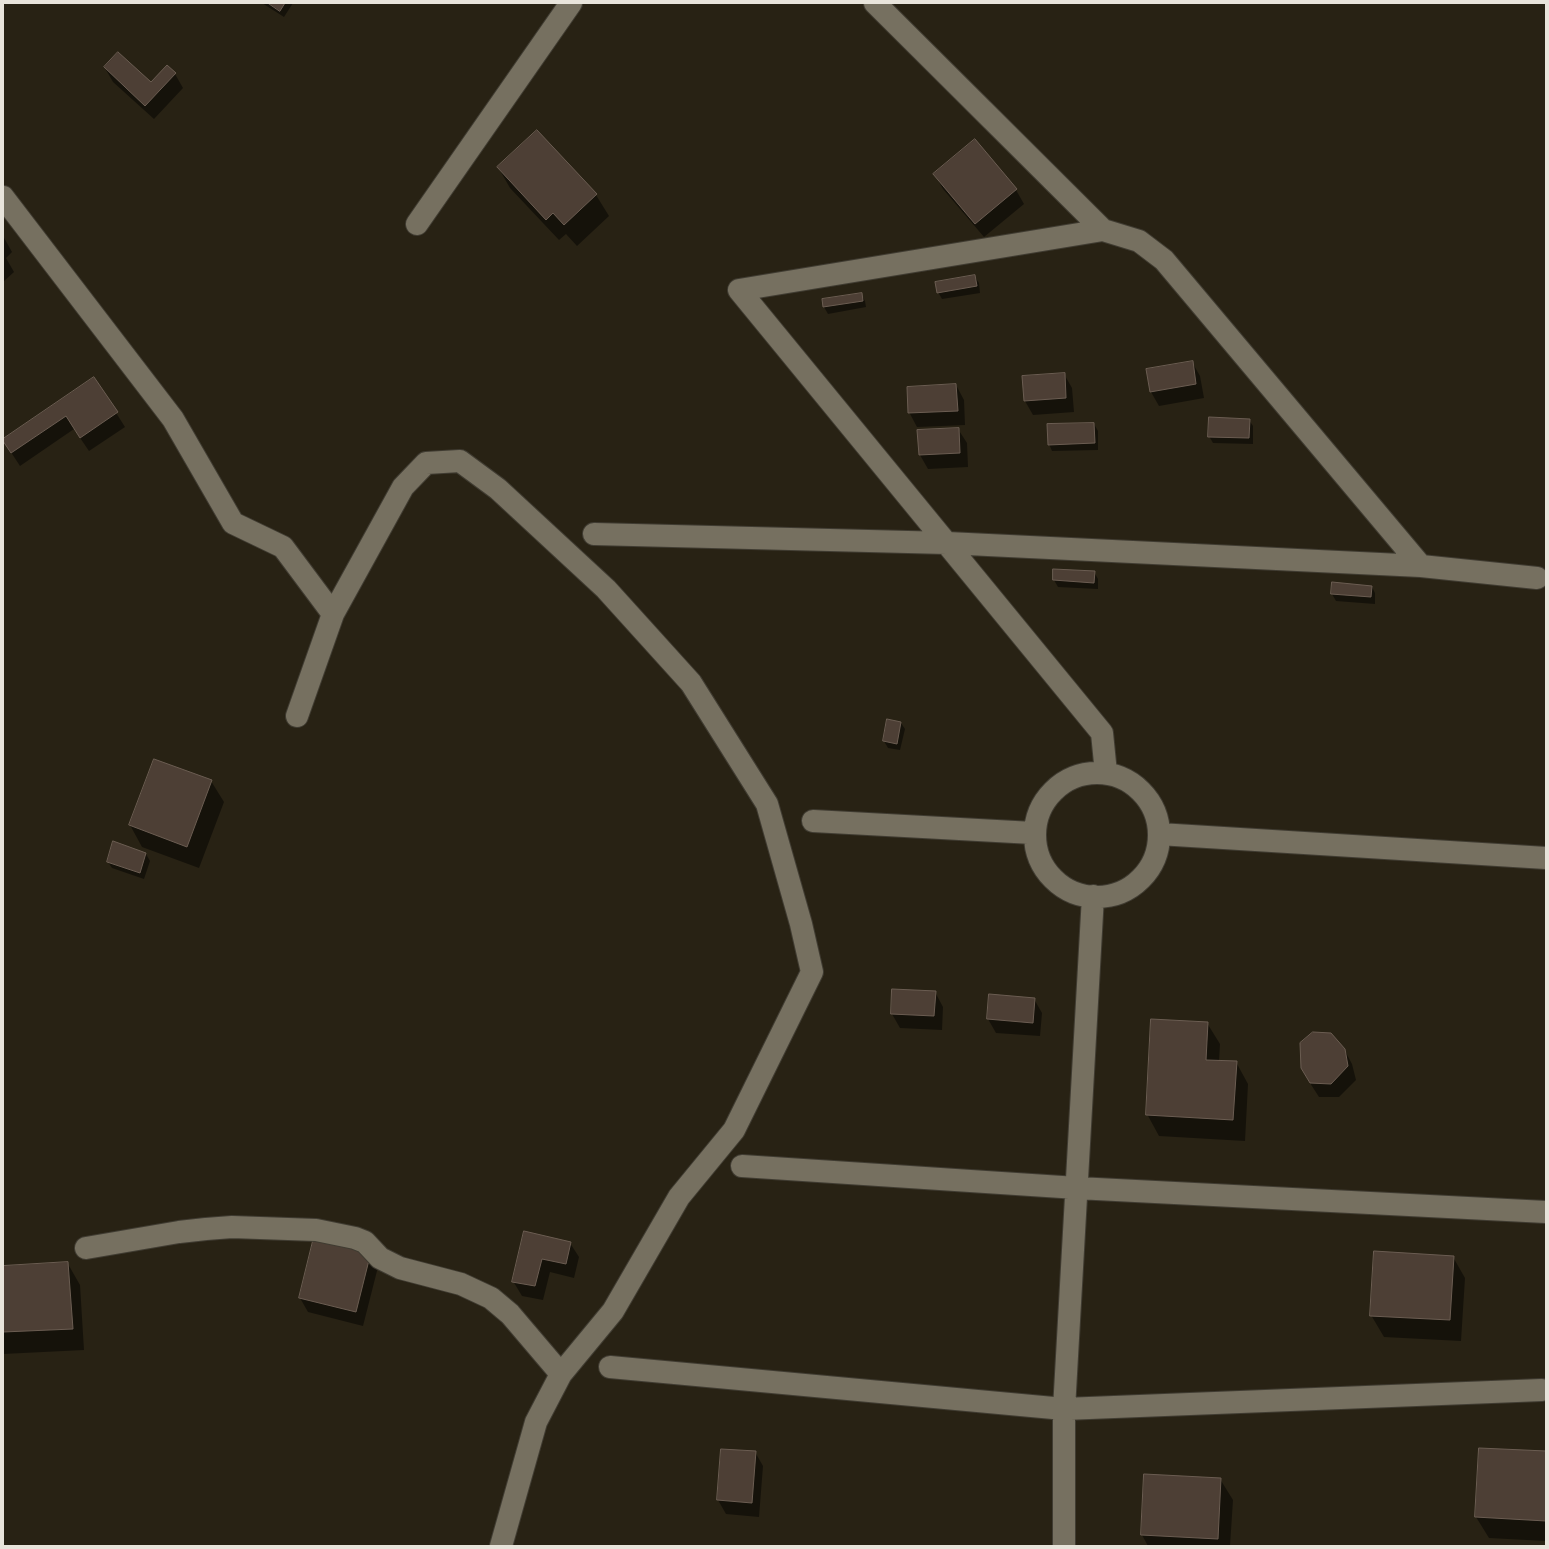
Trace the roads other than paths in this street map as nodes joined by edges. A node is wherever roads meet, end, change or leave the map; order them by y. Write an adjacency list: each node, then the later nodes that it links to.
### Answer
1 (571, 3): 4 (street)
2 (875, 3): 5 (street)
3 (3, 196): 10 (street)
4 (417, 224)
5 (1104, 230): 7 (street); 8 (street)
6 (594, 534): 7 (street)
7 (947, 543): 8 (street); 12 (street)
8 (1421, 566): 9 (street)
9 (1536, 578)
10 (333, 614): 11 (street); 23 (street)
11 (297, 716)
12 (1106, 773): 14 (street); 15 (street)
13 (813, 821): 14 (street)
14 (1033, 833): 17 (street)
15 (1159, 834): 16 (street); 17 (street)
16 (1546, 858)
17 (1093, 896): 19 (street)
18 (742, 1166): 19 (street)
19 (1077, 1188): 20 (street); 25 (street)
20 (1546, 1212)
21 (86, 1248): 23 (street)
22 (610, 1367): 25 (street)
23 (560, 1374): 26 (street)
24 (1542, 1390): 25 (street)
25 (1064, 1409): 27 (street)
26 (501, 1546)
27 (1064, 1546)

